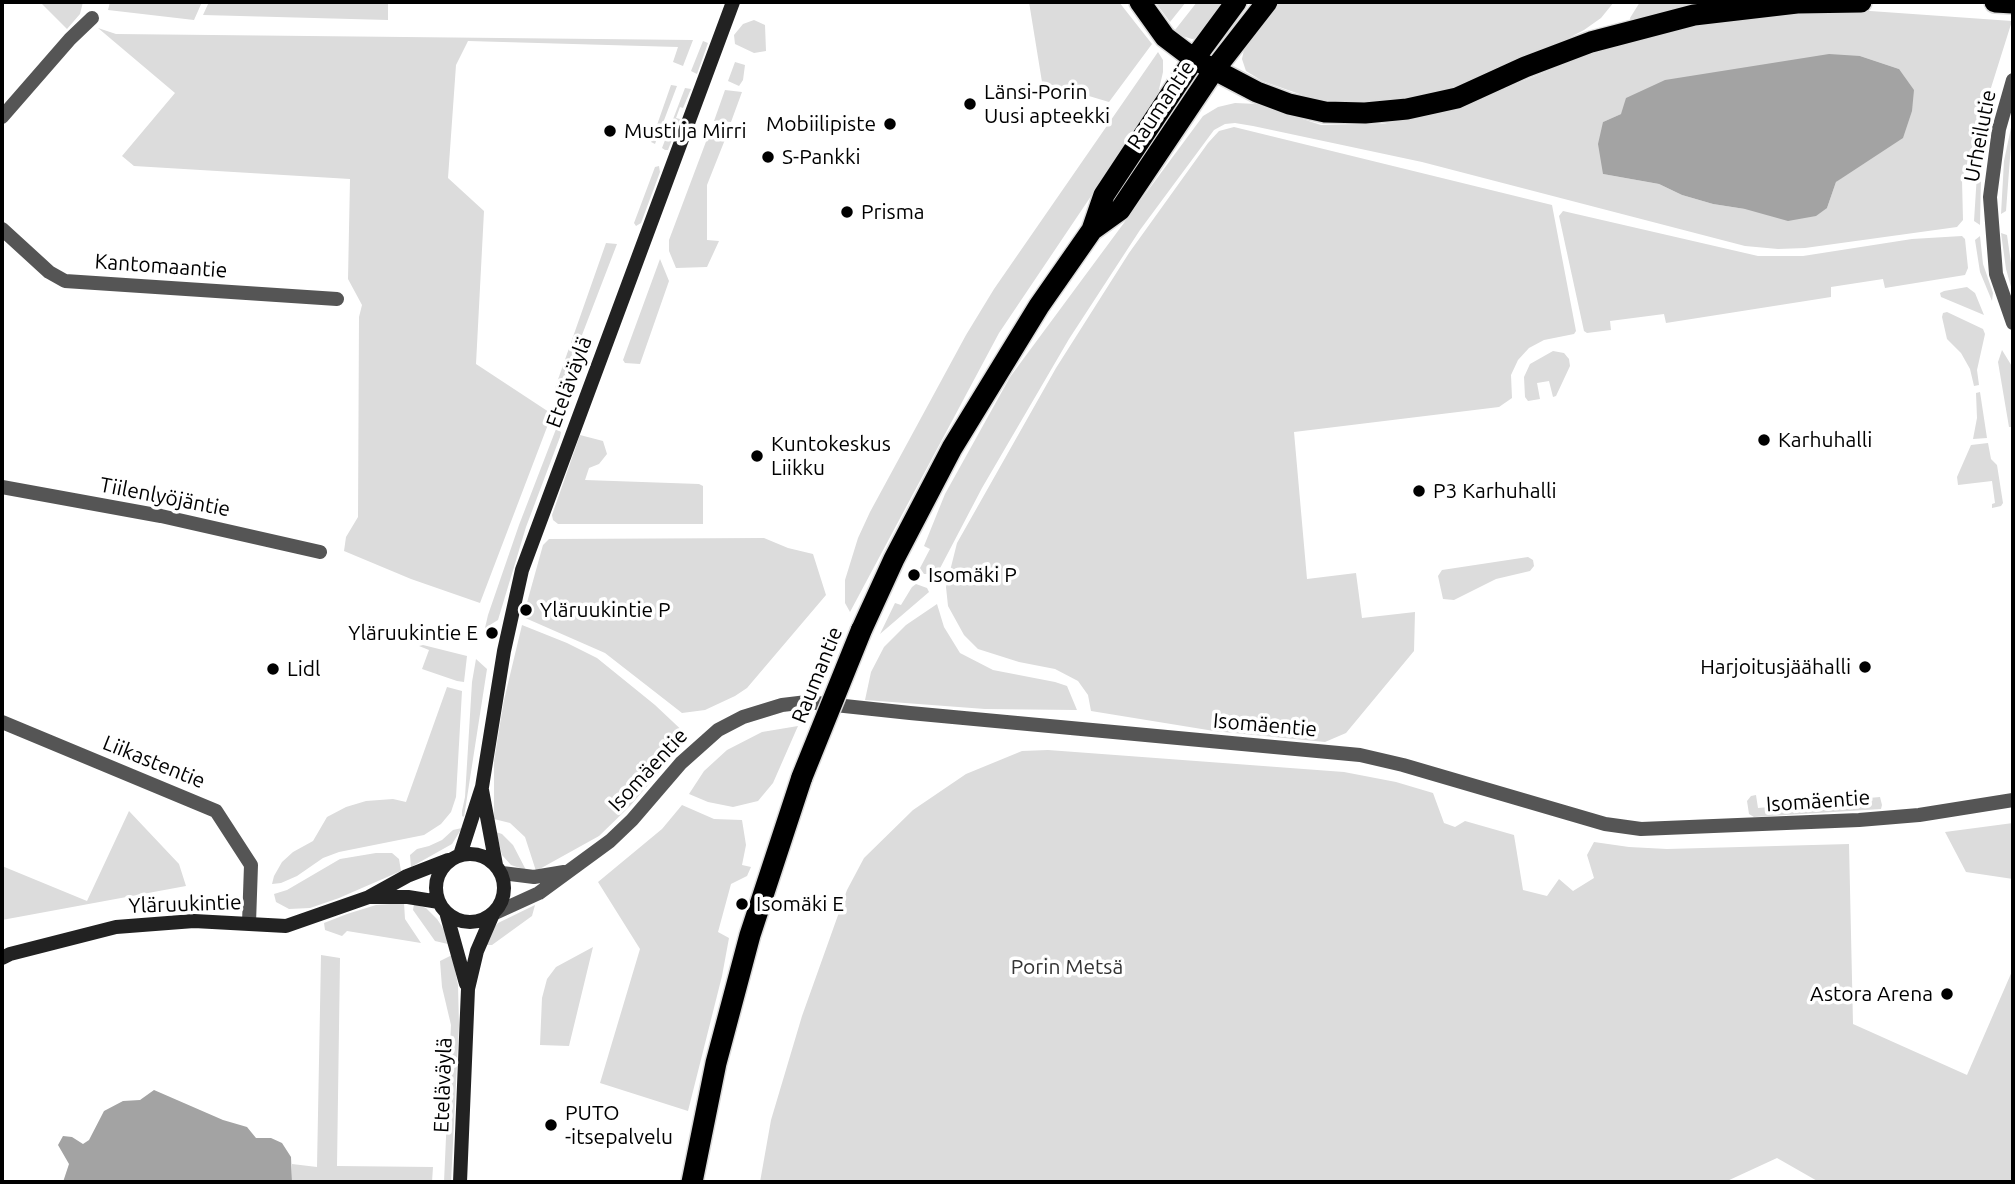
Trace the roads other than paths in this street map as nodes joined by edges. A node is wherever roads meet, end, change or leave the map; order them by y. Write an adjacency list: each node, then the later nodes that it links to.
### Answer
1 (733, 2): 21 (main road, Eteläväylä)
2 (1140, 2): 10 (highway)
3 (1236, 2): 10 (highway, Raumantie)
4 (1267, 2): 11 (highway, Raumantie)
5 (1861, 2): 11 (highway)
6 (1995, 2): 7 (highway)
7 (2001, 2): 8 (highway)
8 (2013, 3)
9 (92, 18): 13 (street)
10 (1194, 59): 11 (highway); 15 (highway, Raumantie)
11 (1214, 70): 15 (highway, Raumantie)
12 (2013, 80): 17 (street, Urheilutie)
13 (2, 117)
14 (2, 229): 16 (street, Kantomaantie)
15 (1092, 230): 33 (highway, Raumantie, bridge)
16 (337, 299)
17 (2013, 323)
18 (2, 487): 19 (street, Tiilenlyöjäntie)
19 (320, 552)
20 (2, 722): 29 (street, Liikastentie)
21 (482, 788): 23 (main road, Eteläväylä); 24 (main road, Eteläväylä)
22 (2013, 800): 25 (street, Isomäentie)
23 (454, 857): 24 (main road); 26 (main road, Yläruukintie); 27 (main road)
24 (499, 869): 25 (street, Isomäentie); 28 (main road)
25 (565, 872): 28 (street, Isomäentie)
26 (369, 897): 27 (main road, Yläruukintie); 29 (main road, Yläruukintie)
27 (442, 907): 28 (main road); 31 (main road, Eteläväylä)
28 (493, 914): 31 (main road, Eteläväylä)
29 (249, 923): 30 (main road, Yläruukintie)
30 (2, 958)
31 (468, 989): 32 (main road, Eteläväylä)
32 (460, 1182)
33 (692, 1182)

